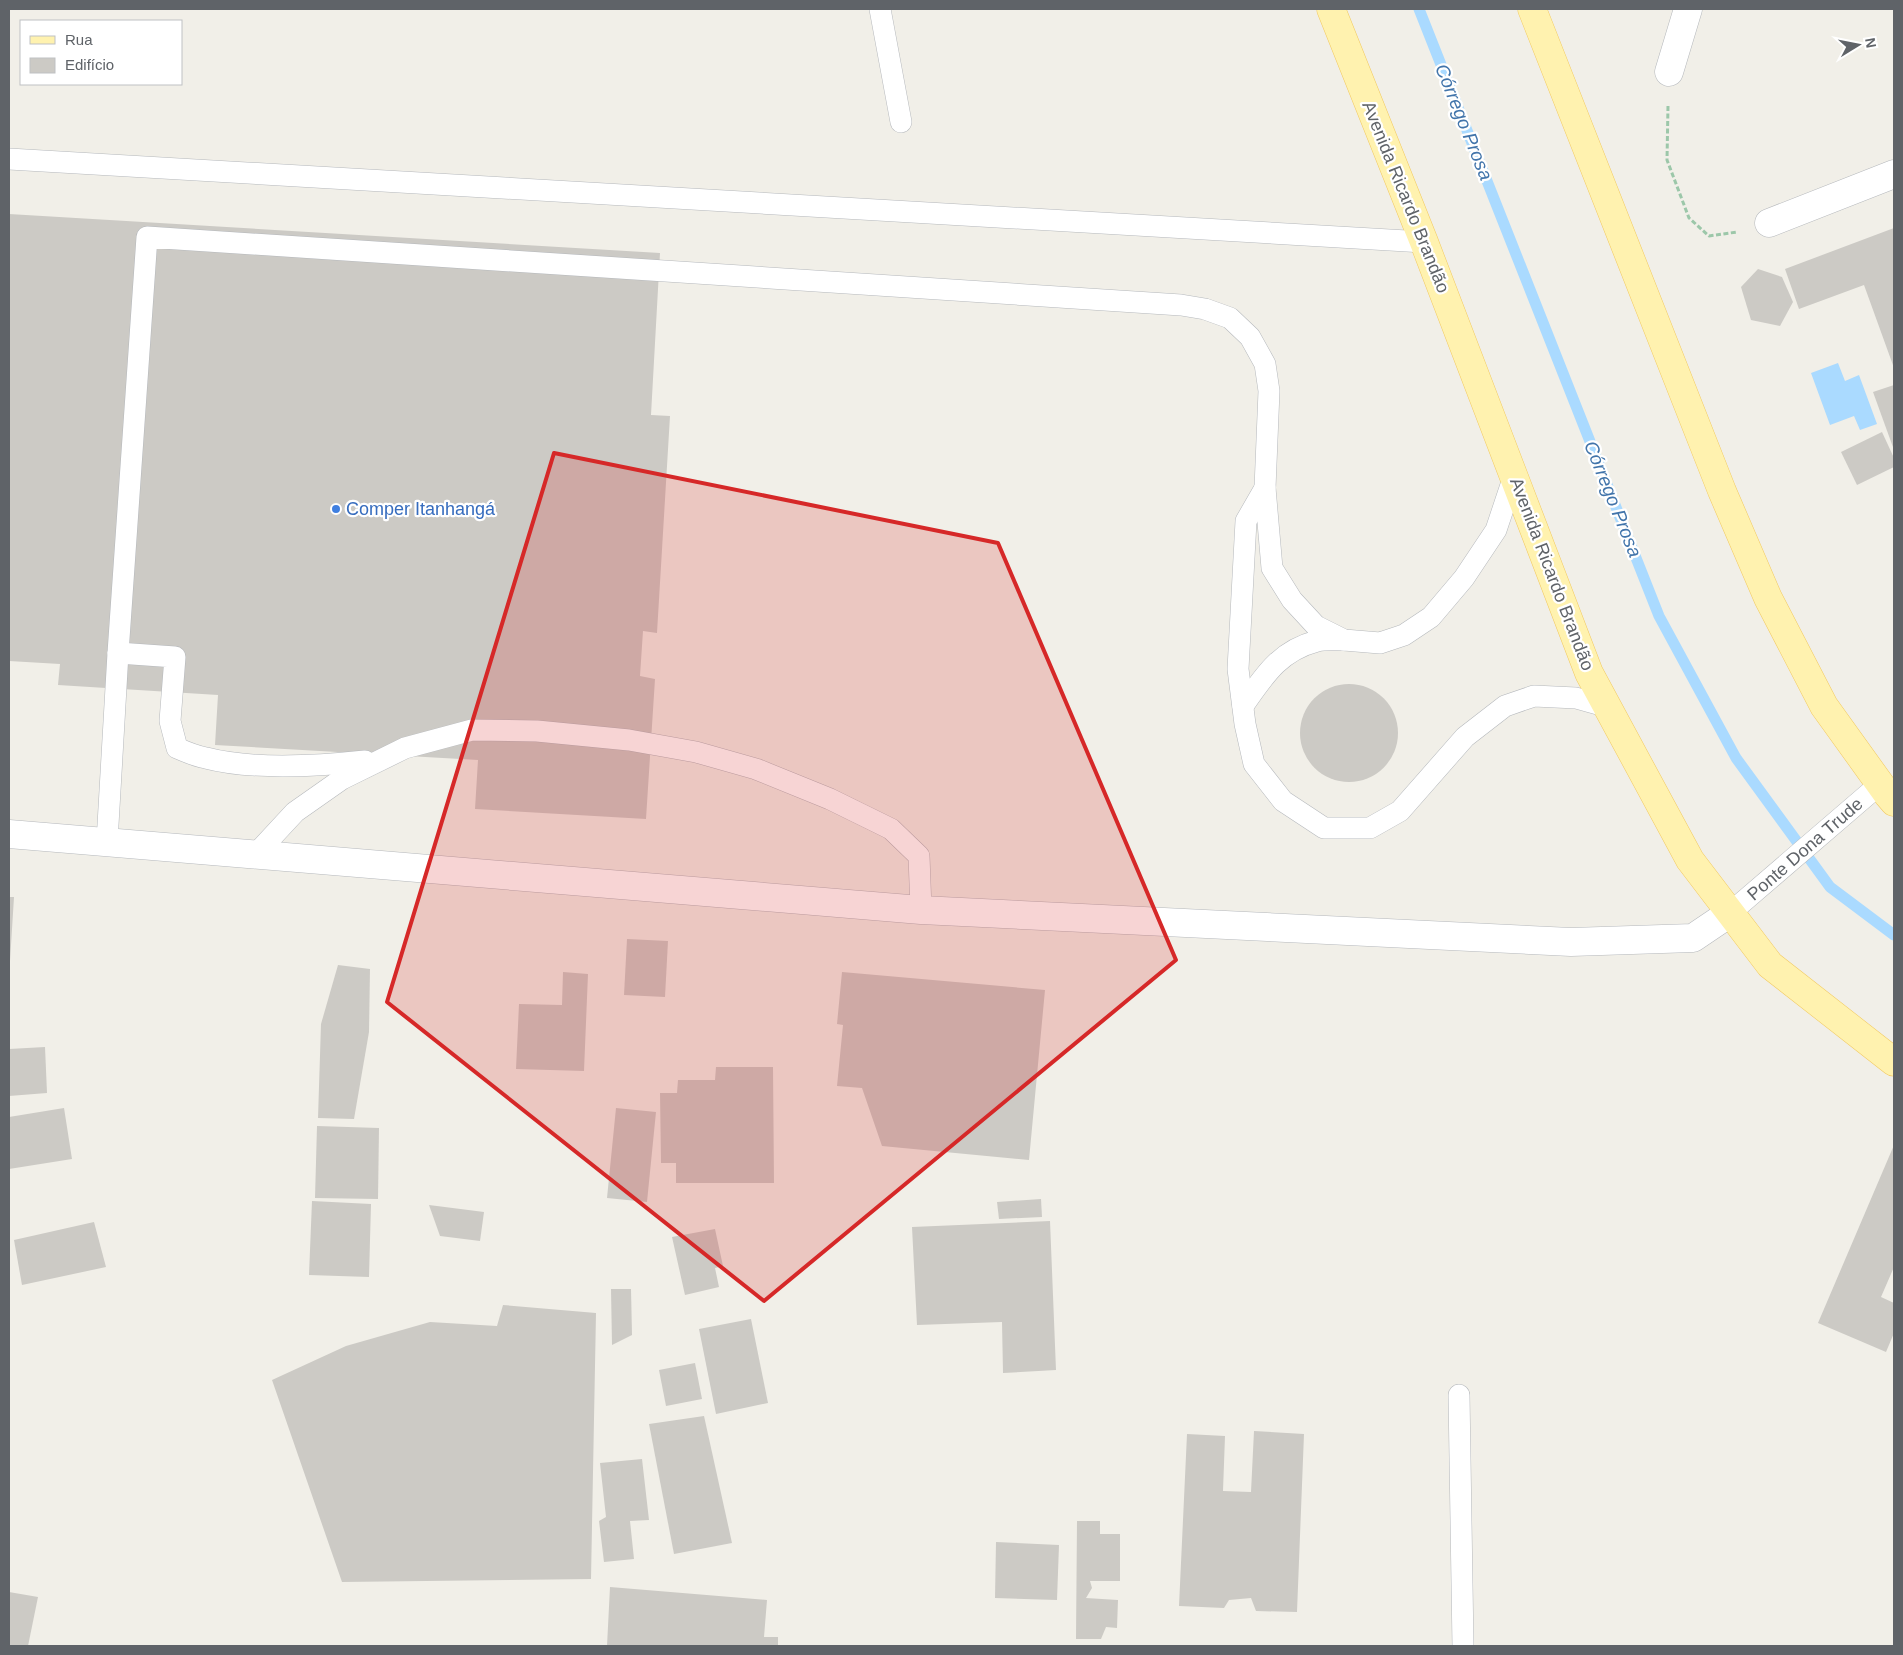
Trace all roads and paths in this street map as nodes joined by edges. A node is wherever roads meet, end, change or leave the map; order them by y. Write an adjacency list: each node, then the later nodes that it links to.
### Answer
1 (880, 9): 6 (lane)
2 (1331, 9): 10 (main road, Avenida Ricardo Brandão)
3 (1532, 9): 18 (main road)
4 (1688, 9): 5 (street)
5 (1669, 72): 9 (path)
6 (901, 122)
7 (9, 159): 10 (lane)
8 (1894, 174): 9 (street)
9 (1768, 223)
10 (1424, 242): 11 (main road, Avenida Ricardo Brandão)
11 (1514, 476): 13 (lane); 16 (main road, Avenida Ricardo Brandão)
12 (1265, 488): 13 (lane); 14 (lane); 15 (lane)
13 (1344, 640): 15 (lane)
14 (118, 653): 17 (lane); 20 (lane)
15 (1243, 706): 16 (lane)
16 (1608, 707): 23 (main road, Avenida Ricardo Brandão)
17 (382, 759): 21 (lane); 22 (lane)
18 (1887, 793): 23 (lane, Ponte Dona Trude)
19 (9, 834): 20 (street)
20 (107, 842): 21 (street)
21 (256, 854): 22 (street)
22 (921, 910): 23 (street)
23 (1730, 913): 24 (main road, Avenida Ricardo Brandão)
24 (1894, 1062)
25 (1459, 1395): 26 (lane)
26 (1463, 1646)

